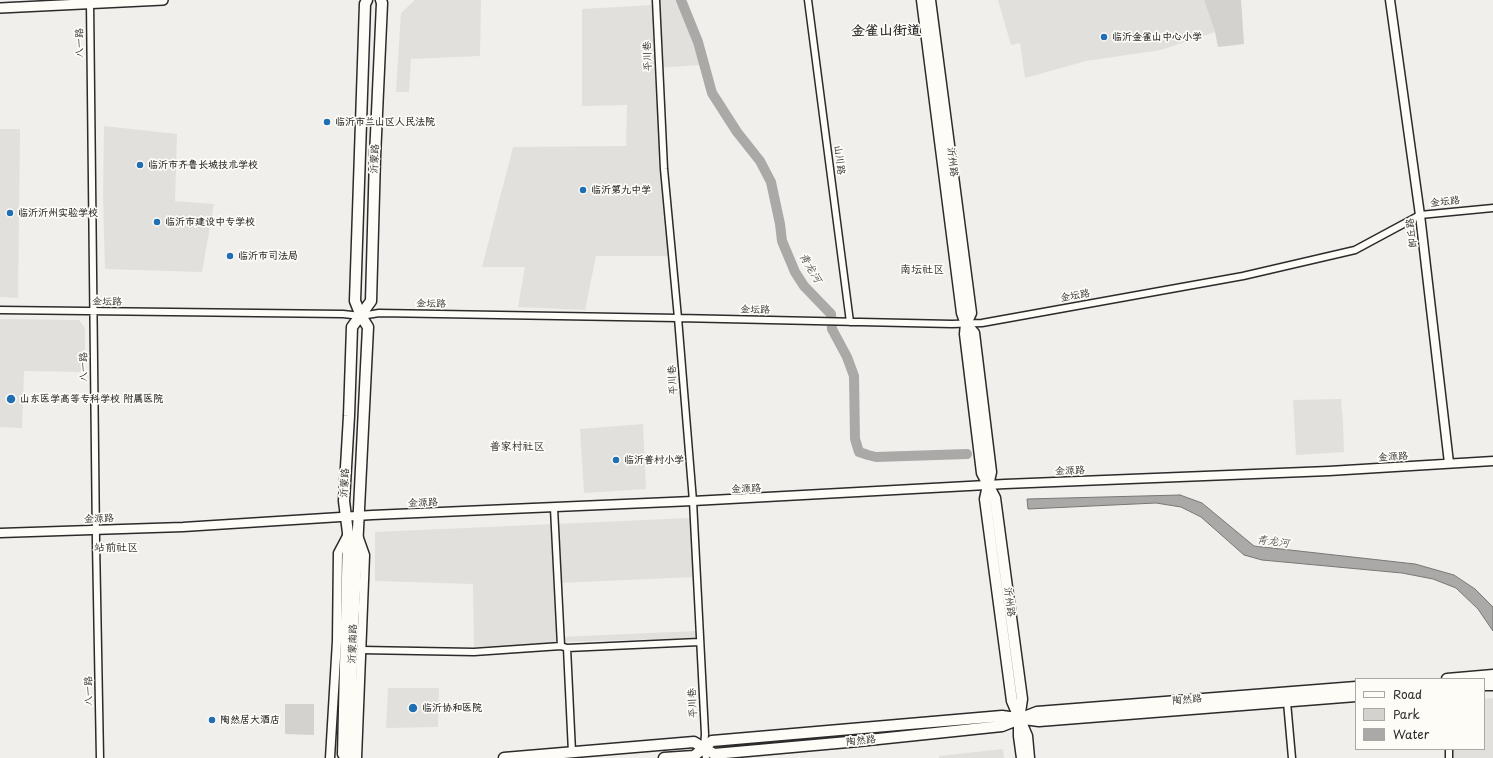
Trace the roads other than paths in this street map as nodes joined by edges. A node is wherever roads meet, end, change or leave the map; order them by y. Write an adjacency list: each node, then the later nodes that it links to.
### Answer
1 (163, 0): 9 (main road)
2 (367, 0): 15 (main road, 沂蒙路)
3 (381, 0): 15 (main road, 沂蒙路)
4 (656, 0): 16 (street, 平川巷)
5 (808, 0): 17 (street, 山川路)
6 (922, 0): 18 (main road, 沂州路)
7 (930, 0): 18 (main road, 沂州路)
8 (1390, 0): 12 (street, 即丘路)
9 (90, 2): 10 (main road); 14 (street, 八一路)
10 (0, 8)
11 (1493, 208): 12 (street, 金坛路)
12 (1420, 215): 18 (street, 金坛路); 20 (street, 即丘路)
13 (0, 310): 14 (street, 金坛路)
14 (93, 311): 15 (street, 金坛路); 26 (street, 八一路)
15 (361, 316): 16 (street, 金坛路); 24 (main road, 沂蒙路); 25 (main road, 沂蒙路)
16 (678, 318): 17 (street, 金坛路); 22 (street, 平川巷)
17 (850, 322): 18 (street, 金坛路)
18 (966, 324): 21 (main road, 沂州路)
19 (1493, 461): 20 (street, 金源路)
20 (1449, 463): 21 (street, 金源路)
21 (988, 486): 22 (street, 金源路); 41 (main road, 沂州路)
22 (693, 501): 23 (street, 金源路); 29 (street, 平川巷)
23 (554, 508): 24 (street, 金源路); 30 (street)
24 (359, 517): 25 (street, 金源路); 28 (main road, 沂蒙路)
25 (345, 518): 26 (street, 金源路); 28 (main road, 沂蒙路)
26 (96, 530): 27 (street, 金源路); 45 (street, 八一路)
27 (0, 533)
28 (353, 533): 31 (street); 44 (main road, 沂蒙南路); 46 (street)
29 (700, 642): 30 (street); 43 (street, 平川巷)
30 (564, 647): 31 (street); 42 (street)
31 (361, 650): 44 (street)
32 (1493, 675): 33 (main road)
33 (1458, 678)
34 (1355, 686): 35 (main road, 陶然路)
35 (1327, 689): 36 (main road, 陶然路); 38 (main road)
36 (1266, 694): 40 (main road); 41 (main road, 陶然路)
37 (1355, 696): 38 (main road, 陶然路)
38 (1308, 700): 39 (main road, 陶然路)
39 (1287, 702): 40 (main road, 陶然路); 51 (street)
40 (1240, 706): 41 (main road, 陶然路)
41 (1019, 719): 43 (main road, 陶然路); 49 (main road, 沂州路); 50 (main road)
42 (572, 752): 43 (main road); 47 (main road)
43 (705, 753): 48 (main road, 陶然路)
44 (350, 756)
45 (100, 758)
46 (330, 758)
47 (504, 758)
48 (664, 758)
49 (1022, 758)
50 (1029, 758)
51 (1292, 758)

